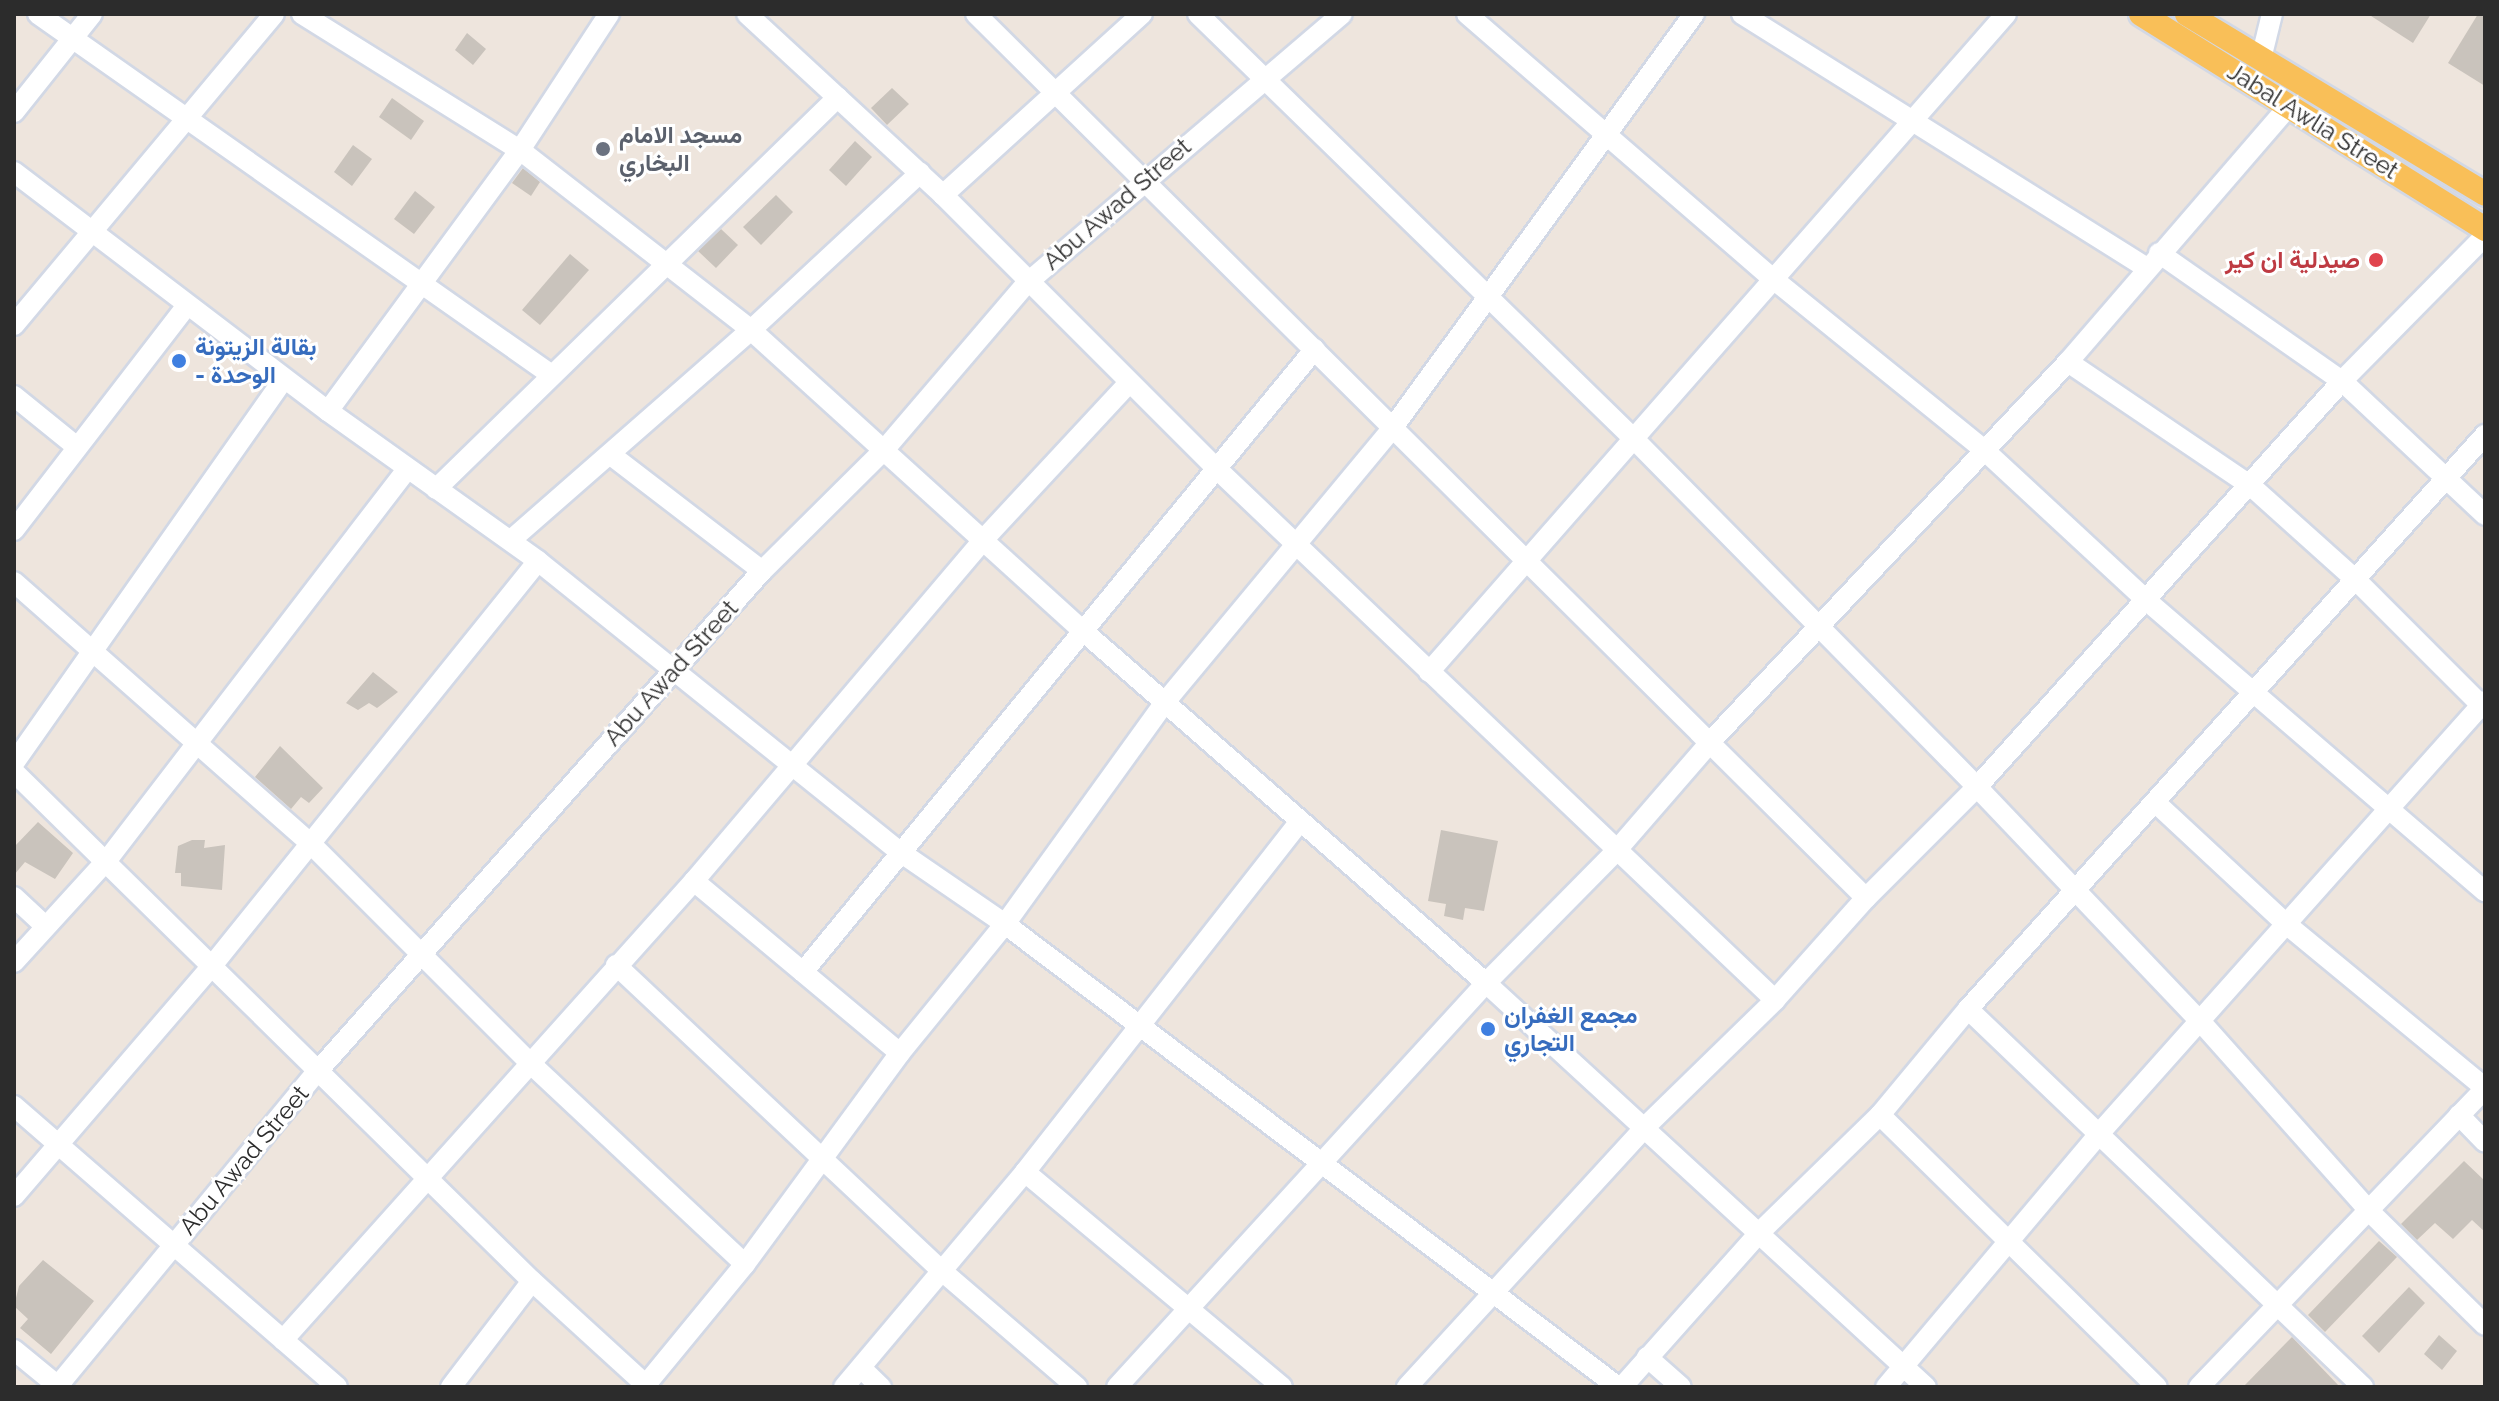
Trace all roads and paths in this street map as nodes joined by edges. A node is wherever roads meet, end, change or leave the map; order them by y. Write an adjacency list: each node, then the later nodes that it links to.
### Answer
1 (38, 14): 18 (street)
2 (92, 14): 18 (street)
3 (274, 14): 25 (street)
4 (302, 14): 28 (street)
5 (747, 14): 22 (street)
6 (976, 14): 21 (street)
7 (1142, 14): 21 (street)
8 (1198, 14): 20 (street)
9 (1342, 14): 20 (street, Abu Awad Street)
10 (1467, 14): 27 (street)
11 (1694, 14): 27 (street)
12 (1742, 14): 26 (street)
13 (2006, 14): 26 (street)
14 (2141, 14): 23 (main road, Jabal Awlia Street)
15 (2187, 14): 19 (main road, Jabal Awlia Street)
16 (2272, 14): 19 (street)
17 (603, 16): 28 (street)
18 (70, 40): 24 (street); 25 (street)
19 (2261, 59): 32 (main road, Jabal Awlia Street)
20 (1263, 78): 31 (street, Abu Awad Street); 42 (street)
21 (1054, 93): 31 (street); 33 (street)
22 (838, 97): 30 (street); 38 (street)
23 (2290, 105): 34 (main road, Jabal Awlia Street); 37 (street)
24 (14, 112)
25 (184, 119): 35 (street); 40 (street)
26 (1910, 120): 37 (street); 39 (street)
27 (1605, 136): 39 (street); 42 (street)
28 (520, 150): 38 (street); 40 (street)
29 (14, 172): 35 (street)
30 (920, 173): 33 (street); 45 (street)
31 (1144, 181): 41 (street, Abu Awad Street); 46 (street)
32 (2485, 194)
33 (943, 195): 41 (street)
34 (2485, 229)
35 (90, 231): 43 (street); 44 (street)
36 (2485, 236): 50 (street)
37 (2152, 260): 47 (street); 50 (street)
38 (664, 262): 45 (street); 48 (street)
39 (1772, 278): 56 (street); 59 (street)
40 (423, 281): 48 (street); 53 (street)
41 (1027, 283): 51 (street); 58 (street, Abu Awad Street)
42 (1486, 295): 54 (street); 56 (street)
43 (187, 305): 49 (street); 57 (street)
44 (14, 325)
45 (751, 330): 58 (street); 60 (street)
46 (1315, 349): 54 (street); 62 (street)
47 (2068, 362): 59 (street); 64 (street)
48 (550, 374): 65 (street)
49 (284, 379): 53 (street); 79 (street)
50 (2342, 381): 63 (street); 64 (street)
51 (1129, 383): 62 (street); 69 (street)
52 (14, 396): 57 (street)
53 (328, 411): 61 (street)
54 (1394, 426): 70 (street); 72 (street)
55 (2485, 435): 63 (street)
56 (1634, 439): 72 (street); 77 (street)
57 (77, 447): 67 (street)
58 (885, 449): 69 (street); 73 (street, Abu Awad Street)
59 (1983, 449): 76 (street); 77 (street)
60 (611, 455): 68 (street); 73 (street)
61 (407, 469): 65 (street); 86 (street)
62 (1217, 469): 70 (street); 78 (street)
63 (2445, 477): 66 (street); 74 (street)
64 (2250, 485): 74 (street); 76 (street)
65 (436, 489): 68 (street)
66 (2485, 515)
67 (14, 530)
68 (511, 540): 71 (street)
69 (983, 540): 78 (street); 88 (street)
70 (1299, 543): 81 (street); 83 (street)
71 (538, 561): 80 (street); 94 (street)
72 (1529, 562): 81 (street); 85 (street)
73 (762, 571): 80 (street, Abu Awad Street)
74 (2356, 580): 82 (street); 84 (street)
75 (14, 582): 79 (street)
76 (2146, 600): 82 (street); 90 (street)
77 (1820, 629): 85 (street); 90 (street)
78 (1082, 630): 83 (street); 96 (street)
79 (91, 653): 86 (street); 87 (street)
80 (671, 672): 88 (street); 106 (street, Abu Awad Street)
81 (1429, 672): 95 (street)
82 (2254, 692): 91 (street); 92 (street)
83 (1166, 701): 93 (street); 105 (street)
84 (2484, 705): 92 (street)
85 (1712, 740): 95 (street); 102 (street)
86 (193, 744): 94 (street); 97 (street)
87 (14, 763)
88 (791, 767): 96 (street); 98 (street)
89 (14, 772): 97 (street)
90 (1977, 787): 99 (street); 102 (street)
91 (2156, 803): 99 (street); 103 (street)
92 (2391, 807): 100 (street); 103 (street)
93 (1300, 821): 111 (street); 115 (street)
94 (311, 844): 106 (street); 109 (street)
95 (1616, 851): 111 (street); 112 (street)
96 (900, 852): 105 (street); 110 (street)
97 (108, 859): 104 (street); 109 (street)
98 (694, 881): 108 (street); 110 (street)
99 (2077, 892): 113 (street); 114 (street)
100 (2485, 892)
101 (14, 897): 104 (street)
102 (1866, 898): 112 (street)
103 (2285, 923): 114 (street); 119 (street)
104 (43, 924): 107 (street)
105 (1005, 924): 115 (street); 116 (street)
106 (424, 952): 117 (street); 118 (street, Abu Awad Street)
107 (14, 962)
108 (616, 965): 117 (street); 127 (street)
109 (211, 967): 118 (street); 126 (street)
110 (803, 972): 116 (street)
111 (1486, 983): 123 (street); 128 (street)
112 (1775, 1000): 123 (street)
113 (1968, 1009): 121 (street); 124 (street)
114 (2201, 1022): 124 (street); 132 (street)
115 (1140, 1025): 128 (street); 129 (street)
116 (900, 1053): 127 (street)
117 (530, 1063): 130 (street); 136 (street)
118 (317, 1072): 130 (street); 135 (street, Abu Awad Street)
119 (2485, 1088): 122 (street)
120 (14, 1106): 126 (street)
121 (1880, 1115): 133 (street); 134 (street)
122 (2459, 1115): 125 (street); 132 (street)
123 (1643, 1129): 133 (street); 139 (street)
124 (2097, 1136): 134 (street); 140 (street)
125 (2485, 1142)
126 (58, 1146): 131 (street); 135 (street)
127 (820, 1158): 136 (street); 137 (street)
128 (1323, 1162): 139 (street); 141 (street)
129 (1025, 1172): 137 (street); 141 (street)
130 (430, 1180): 138 (street); 143 (street)
131 (14, 1196)
132 (2370, 1212): 140 (street); 142 (street)
133 (1760, 1232): 145 (street); 146 (street)
134 (2006, 1242): 146 (street); 162 (street)
135 (173, 1246): 143 (street); 149 (street, Abu Awad Street)
136 (745, 1264): 148 (street)
137 (942, 1271): 147 (street); 154 (street)
138 (532, 1281): 148 (street); 151 (street)
139 (1494, 1294): 157 (street); 158 (street)
140 (2277, 1304): 163 (street); 164 (street)
141 (1189, 1310): 155 (street); 156 (street)
142 (2485, 1325)
143 (283, 1340): 150 (street)
144 (14, 1350): 149 (street)
145 (1647, 1357): 158 (street); 159 (street)
146 (1903, 1367): 160 (street); 161 (street)
147 (861, 1368): 152 (street); 153 (street)
148 (646, 1386)
149 (58, 1387)
150 (337, 1387)
151 (451, 1387)
152 (844, 1387)
153 (881, 1387)
154 (1077, 1387)
155 (1117, 1387)
156 (1282, 1387)
157 (1407, 1387)
158 (1620, 1387)
159 (1681, 1387)
160 (1886, 1387)
161 (1926, 1387)
162 (2157, 1387)
163 (2199, 1387)
164 (2363, 1387)

